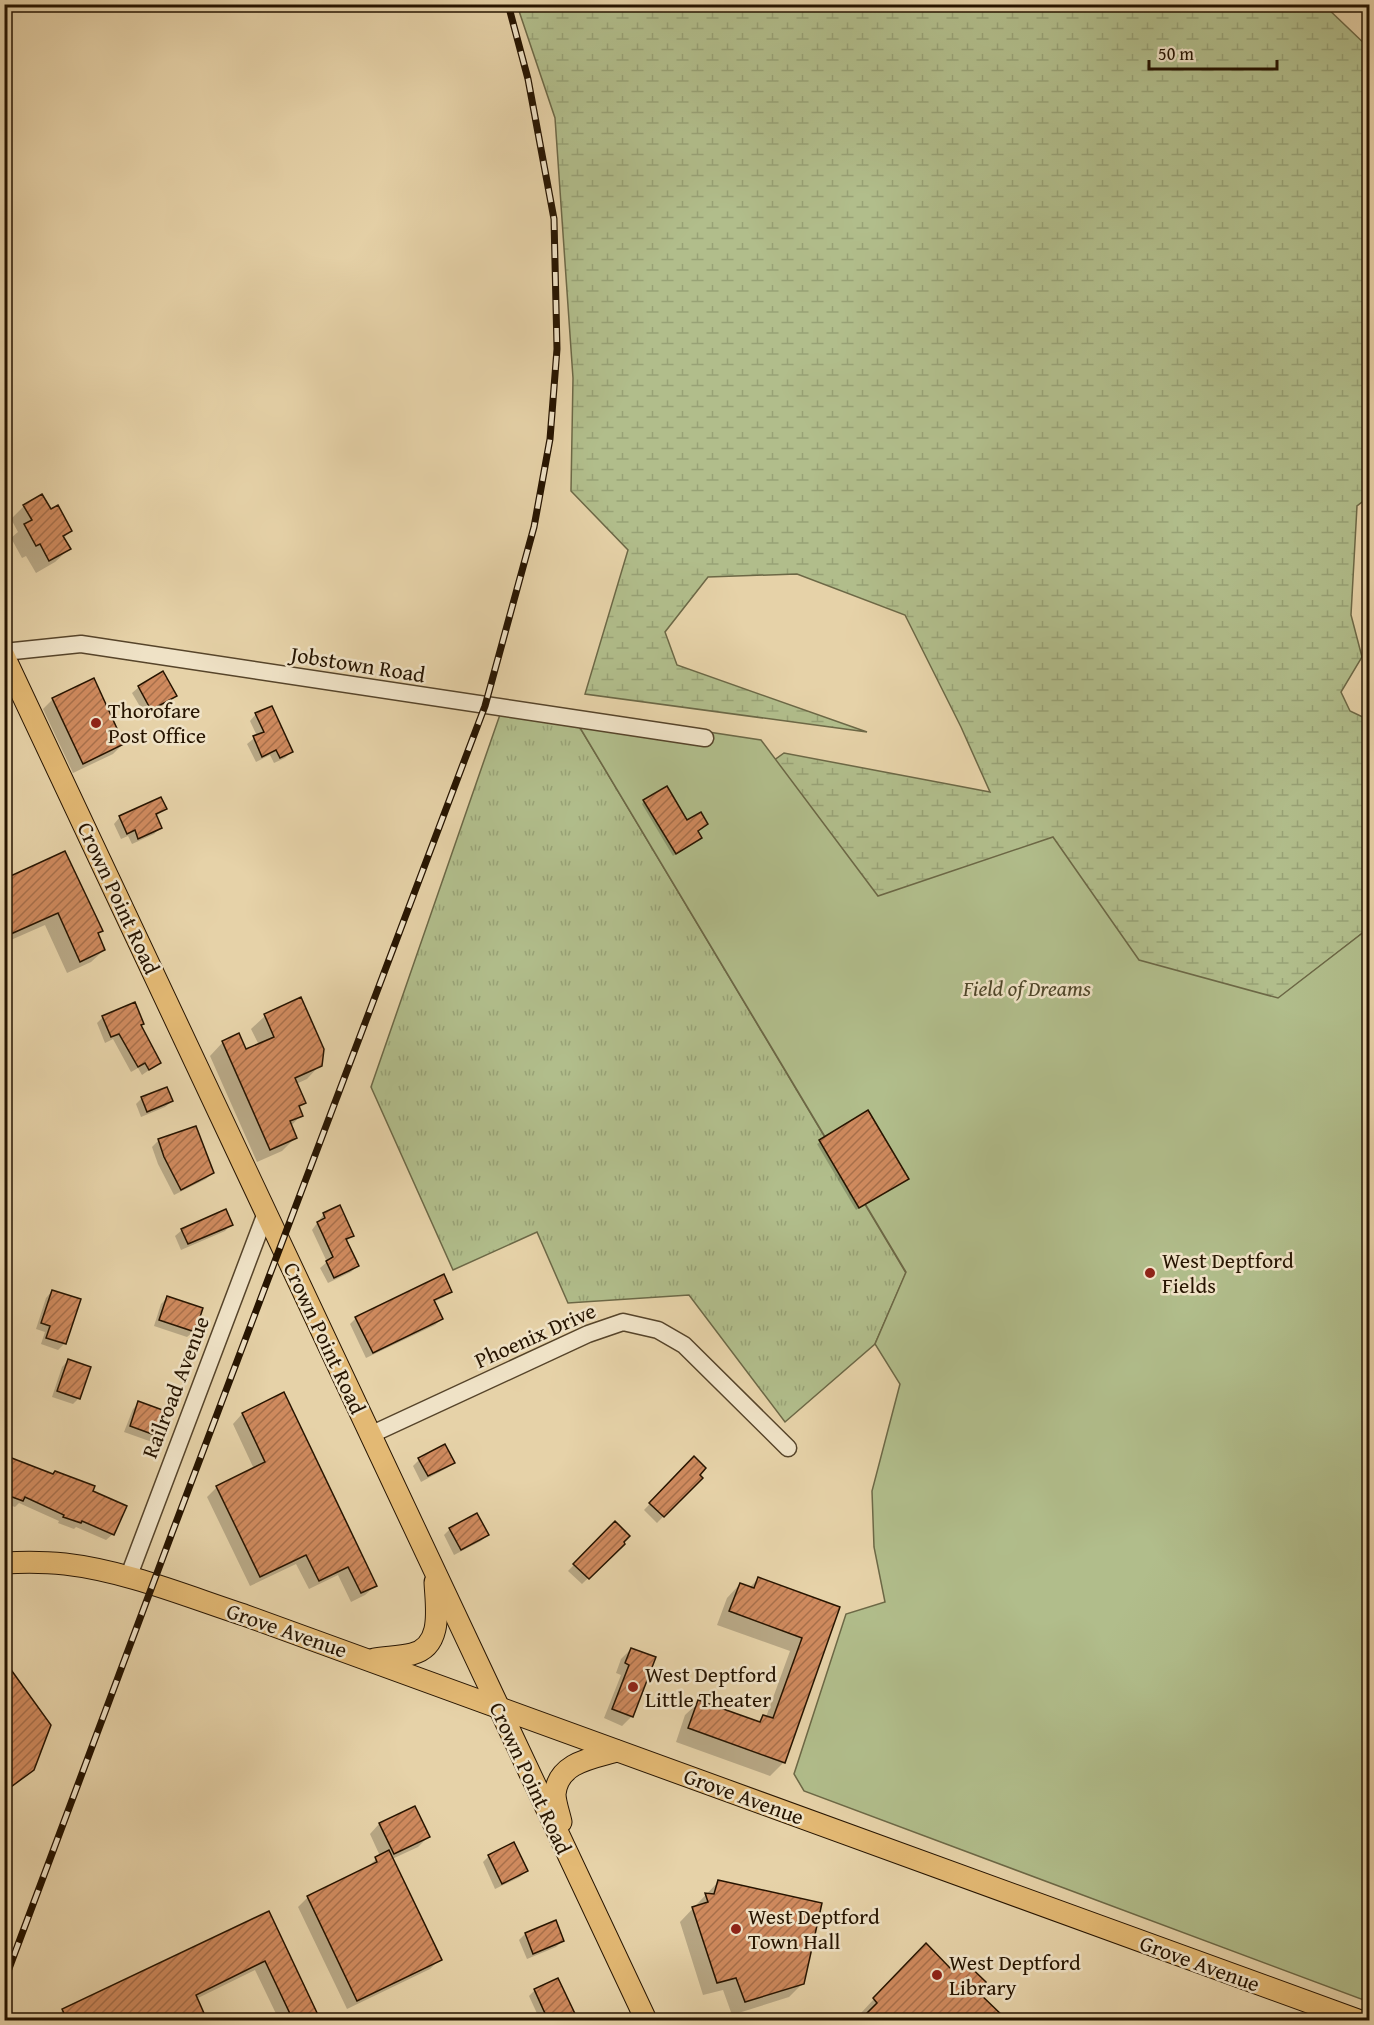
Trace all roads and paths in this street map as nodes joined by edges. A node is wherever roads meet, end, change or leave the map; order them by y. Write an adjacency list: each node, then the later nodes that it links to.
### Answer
1 (4, 654): 2 (street, Jobstown Road); 3 (main road, Crown Point Road)
2 (705, 738)
3 (266, 1213): 4 (main road, Crown Point Road); 8 (street, Railroad Avenue)
4 (370, 1435): 5 (street, Phoenix Drive); 7 (main road, Crown Point Road)
5 (788, 1448)
6 (4, 1563): 8 (main road, Grove Avenue)
7 (435, 1572): 9 (main road); 10 (main road, Crown Point Road)
8 (128, 1578): 9 (main road, Grove Avenue)
9 (369, 1659): 10 (main road, Grove Avenue)
10 (499, 1708): 11 (main road, Grove Avenue); 12 (main road, Crown Point Road)
11 (617, 1750): 12 (main road); 14 (main road, Grove Avenue)
12 (568, 1857): 13 (main road, Crown Point Road)
13 (646, 2020)
14 (1358, 2020)

